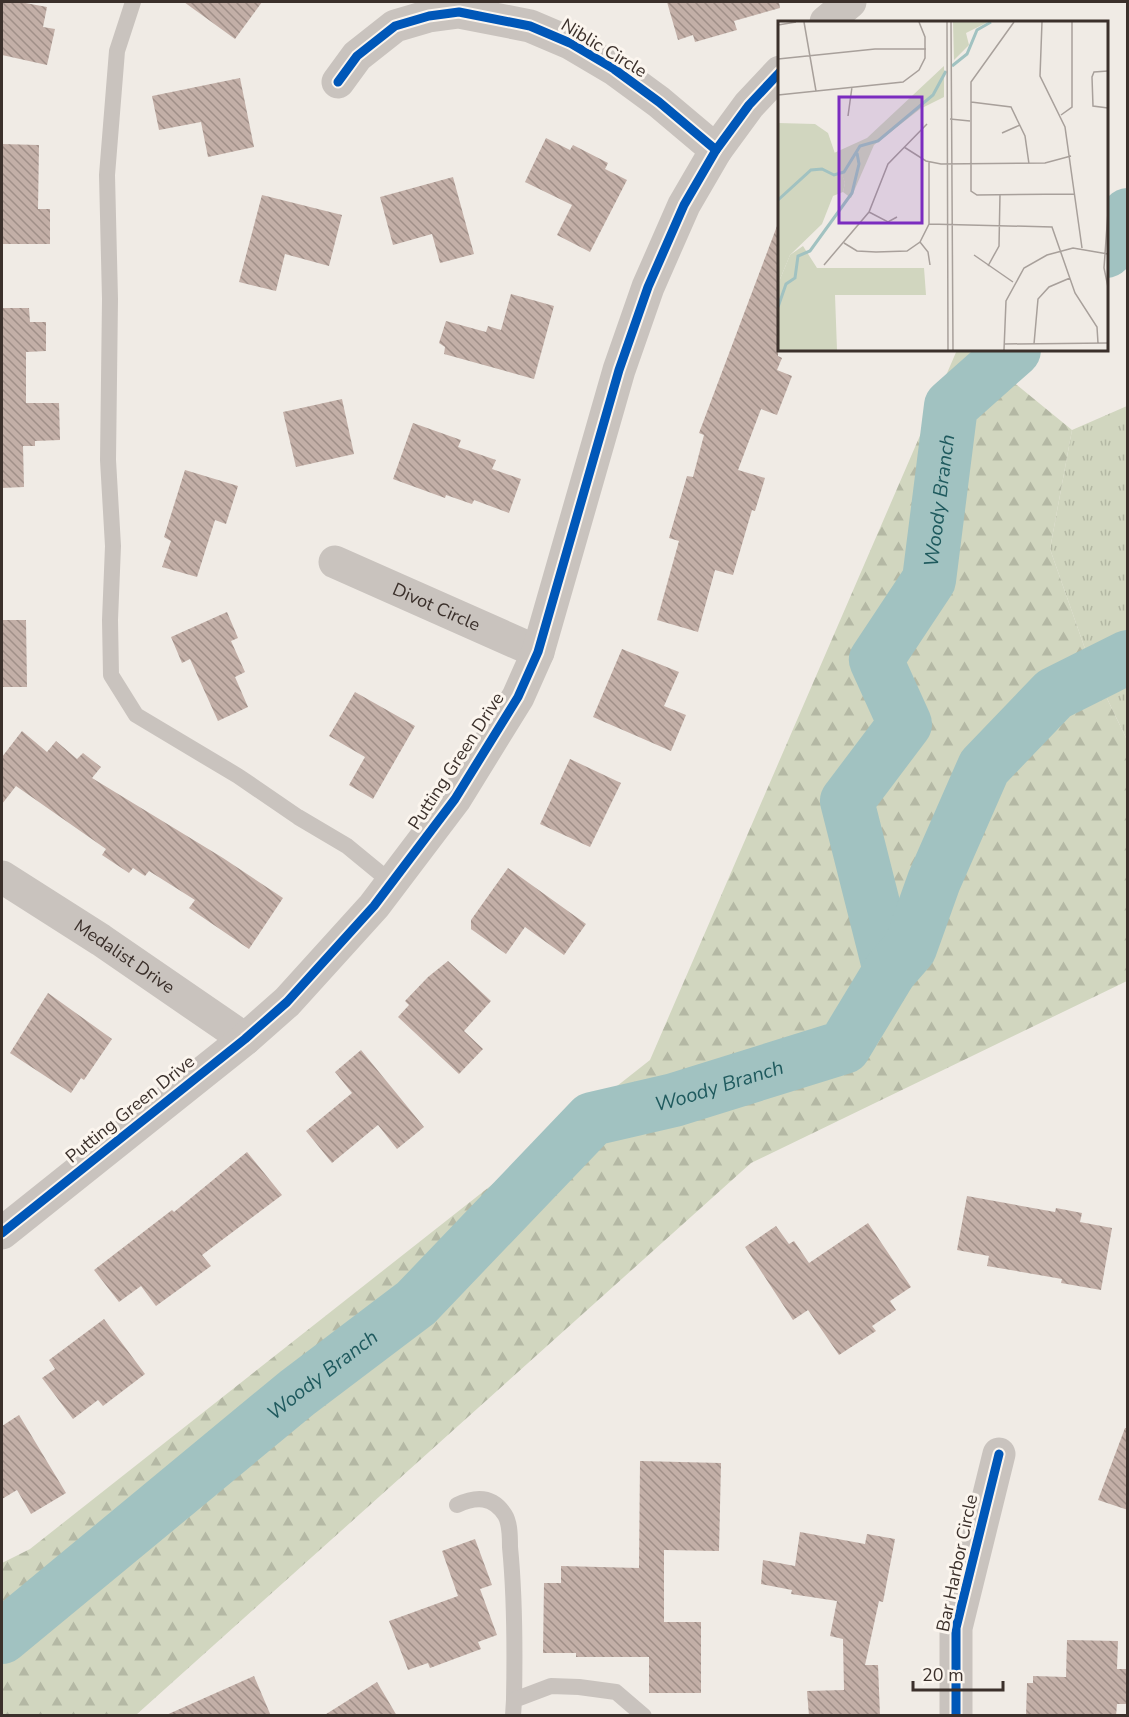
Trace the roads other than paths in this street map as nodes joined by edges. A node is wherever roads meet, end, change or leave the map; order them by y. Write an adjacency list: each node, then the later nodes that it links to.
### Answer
1 (133, 2): 10 (lane)
2 (850, 2): 3 (street)
3 (827, 21)
4 (778, 74): 6 (street, Putting Green Drive)
5 (338, 82): 6 (street, Niblic Circle)
6 (716, 150): 8 (street, Putting Green Drive)
7 (335, 562): 8 (street, Divot Circle)
8 (538, 652): 10 (street, Putting Green Drive)
9 (2, 877): 11 (street, Medalist Drive)
10 (392, 883): 11 (street, Putting Green Drive)
11 (245, 1039): 12 (street, Putting Green Drive)
12 (2, 1233)
13 (999, 1454): 17 (street, Bar Harbor Circle)
14 (457, 1505): 15 (lane)
15 (514, 1708): 16 (lane)
16 (644, 1716)
17 (956, 1716)

